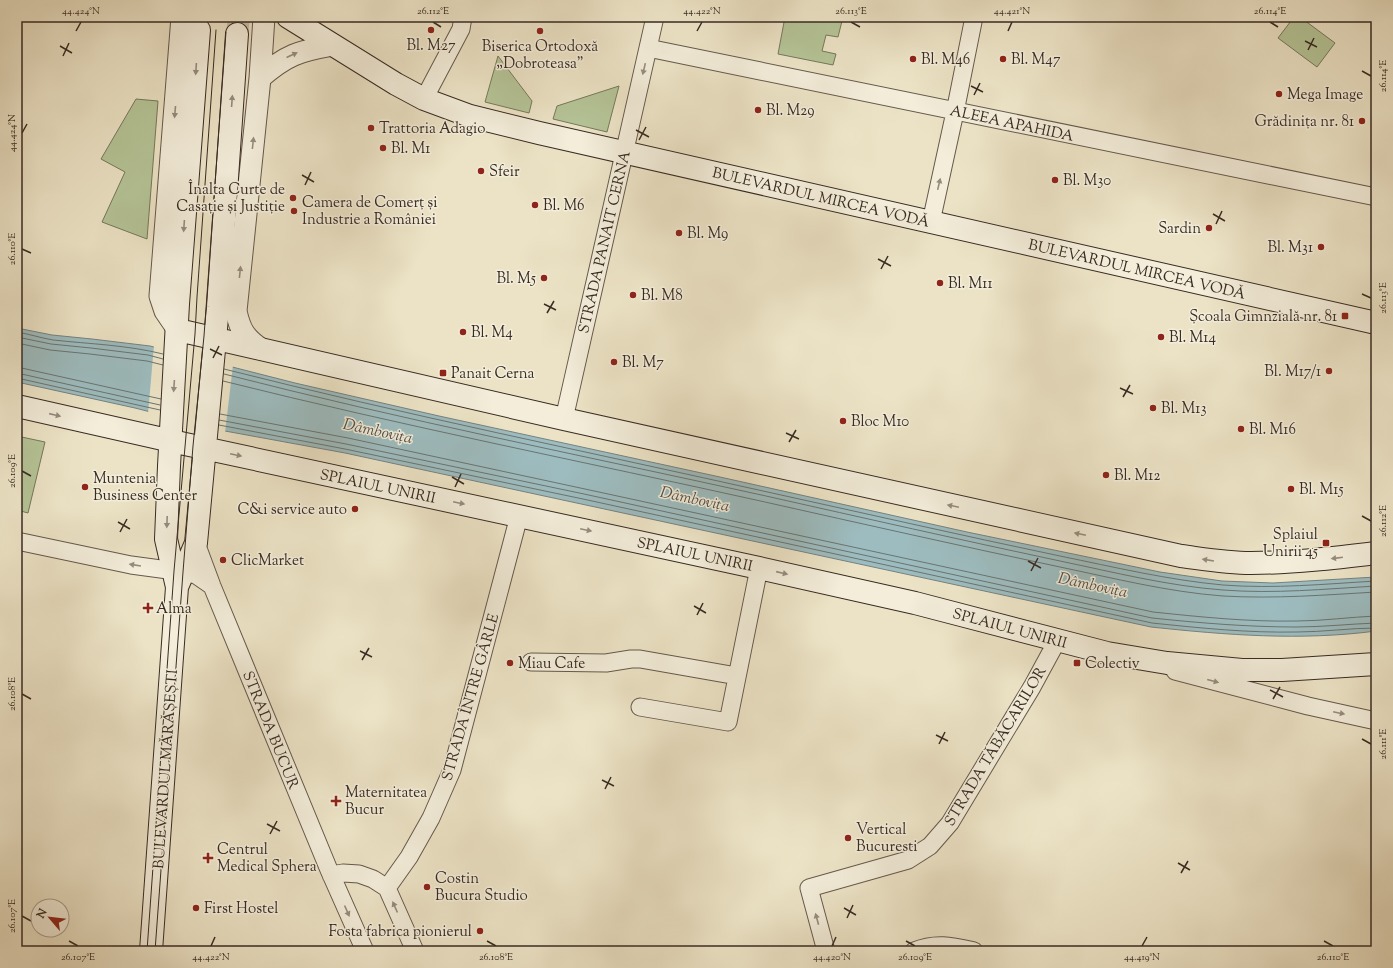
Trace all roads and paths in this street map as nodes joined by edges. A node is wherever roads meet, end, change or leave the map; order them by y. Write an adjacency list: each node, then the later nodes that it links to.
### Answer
1 (182, 17): 19 (street, one-way to 19)
2 (264, 17): 11 (street)
3 (288, 17): 9 (main road, BULEVARDUL MIRCEA VODĂ)
4 (463, 17): 12 (street)
5 (655, 17): 10 (street, STRADA PANAIT CERNA)
6 (974, 17): 13 (street)
7 (199, 30): 19 (main road, BULEVARDUL MĂRĂȘEȘTI, one-way to 19)
8 (237, 34): 20 (main road, BULEVARDUL MĂRĂȘEȘTI, one-way to 8)
9 (333, 45): 11 (street, one-way to 9); 12 (main road, BULEVARDUL MIRCEA VODĂ)
10 (648, 48): 13 (street, ALEEA APAHIDA); 14 (street, STRADA PANAIT CERNA, one-way to 14)
11 (260, 78): 17 (street, one-way to 11)
12 (424, 99): 14 (main road, BULEVARDUL MIRCEA VODĂ)
13 (955, 112): 15 (street, ALEEA APAHIDA); 16 (street, one-way to 13)
14 (625, 153): 16 (main road, BULEVARDUL MIRCEA VODĂ); 23 (street, STRADA PANAIT CERNA)
15 (1376, 197)
16 (930, 222): 18 (main road, BULEVARDUL MIRCEA VODĂ)
17 (236, 311): 20 (street); 21 (street)
18 (1376, 323)
19 (177, 339): 20 (main road); 24 (main road, BULEVARDUL MĂRĂȘEȘTI, one-way to 24)
20 (214, 348): 21 (main road); 25 (main road, BULEVARDUL MĂRĂȘEȘTI)
21 (262, 349): 23 (main road)
22 (17, 406): 24 (main road, SPLAIUL UNIRII, one-way to 24)
23 (564, 419): 29 (main road, one-way to 23)
24 (171, 432): 25 (main road, SPLAIUL UNIRII); 31 (main road, BULEVARDUL MĂRĂȘEȘTI, one-way to 31)
25 (206, 440): 26 (main road, SPLAIUL UNIRII, one-way to 26); 28 (main road, BULEVARDUL MĂRĂȘEȘTI)
26 (518, 516): 30 (main road, SPLAIUL UNIRII, one-way to 30); 41 (street, STRADA ÎNTRE GÂRLE)
27 (17, 541): 31 (street, one-way to 27)
28 (196, 543): 31 (main road, BULEVARDUL MĂRĂȘEȘTI); 32 (street, STRADA BUCUR)
29 (1376, 553)
30 (759, 568): 33 (main road, SPLAIUL UNIRII, one-way to 33); 37 (street)
31 (178, 577): 32 (street); 42 (main road, BULEVARDUL MĂRĂȘEȘTI)
32 (212, 586): 40 (street, STRADA BUCUR)
33 (1057, 641): 34 (main road, SPLAIUL UNIRII); 45 (street, STRADA TĂBĂCARILOR, one-way to 33)
34 (1107, 653): 36 (main road, SPLAIUL UNIRII); 39 (street, one-way to 39)
35 (531, 662): 37 (street)
36 (1376, 664)
37 (737, 676): 38 (street)
38 (640, 707)
39 (1376, 720)
40 (331, 875): 41 (street); 43 (street, STRADA BUCUR, one-way to 43)
41 (387, 888): 44 (street, one-way to 41)
42 (151, 951)
43 (365, 951)
44 (415, 951)
45 (826, 951)
46 (914, 951): 47 (street)
47 (974, 951)

